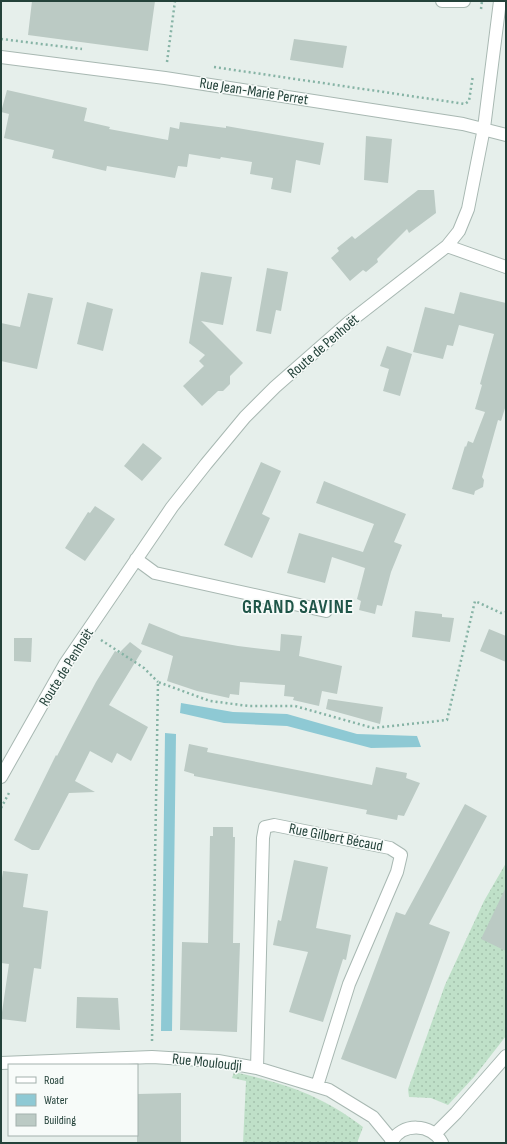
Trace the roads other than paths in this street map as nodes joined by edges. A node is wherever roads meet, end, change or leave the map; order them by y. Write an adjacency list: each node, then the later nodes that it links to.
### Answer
1 (442, 1): 2 (street)
2 (464, 1)
3 (500, 1): 5 (street, Route de Penhoët)
4 (1, 57): 5 (street, Rue Jean-Marie Perret)
5 (484, 128): 6 (street, Rue Jean-Marie Perret); 7 (street, Route de Penhoët)
6 (506, 135)
7 (447, 246): 8 (street); 9 (street, Route de Penhoët)
8 (506, 267)
9 (136, 559): 10 (street); 11 (street, Route de Penhoët)
10 (326, 611)
11 (1, 777)
12 (506, 1056): 16 (street)
13 (1, 1063): 14 (street, Rue Mouloudji)
14 (257, 1068): 15 (street, Rue Mouloudji); 15 (street, Rue Gilbert Bécaud)
15 (317, 1086): 17 (street, Rue Mouloudji)
16 (439, 1138): 17 (street)
17 (392, 1142)

